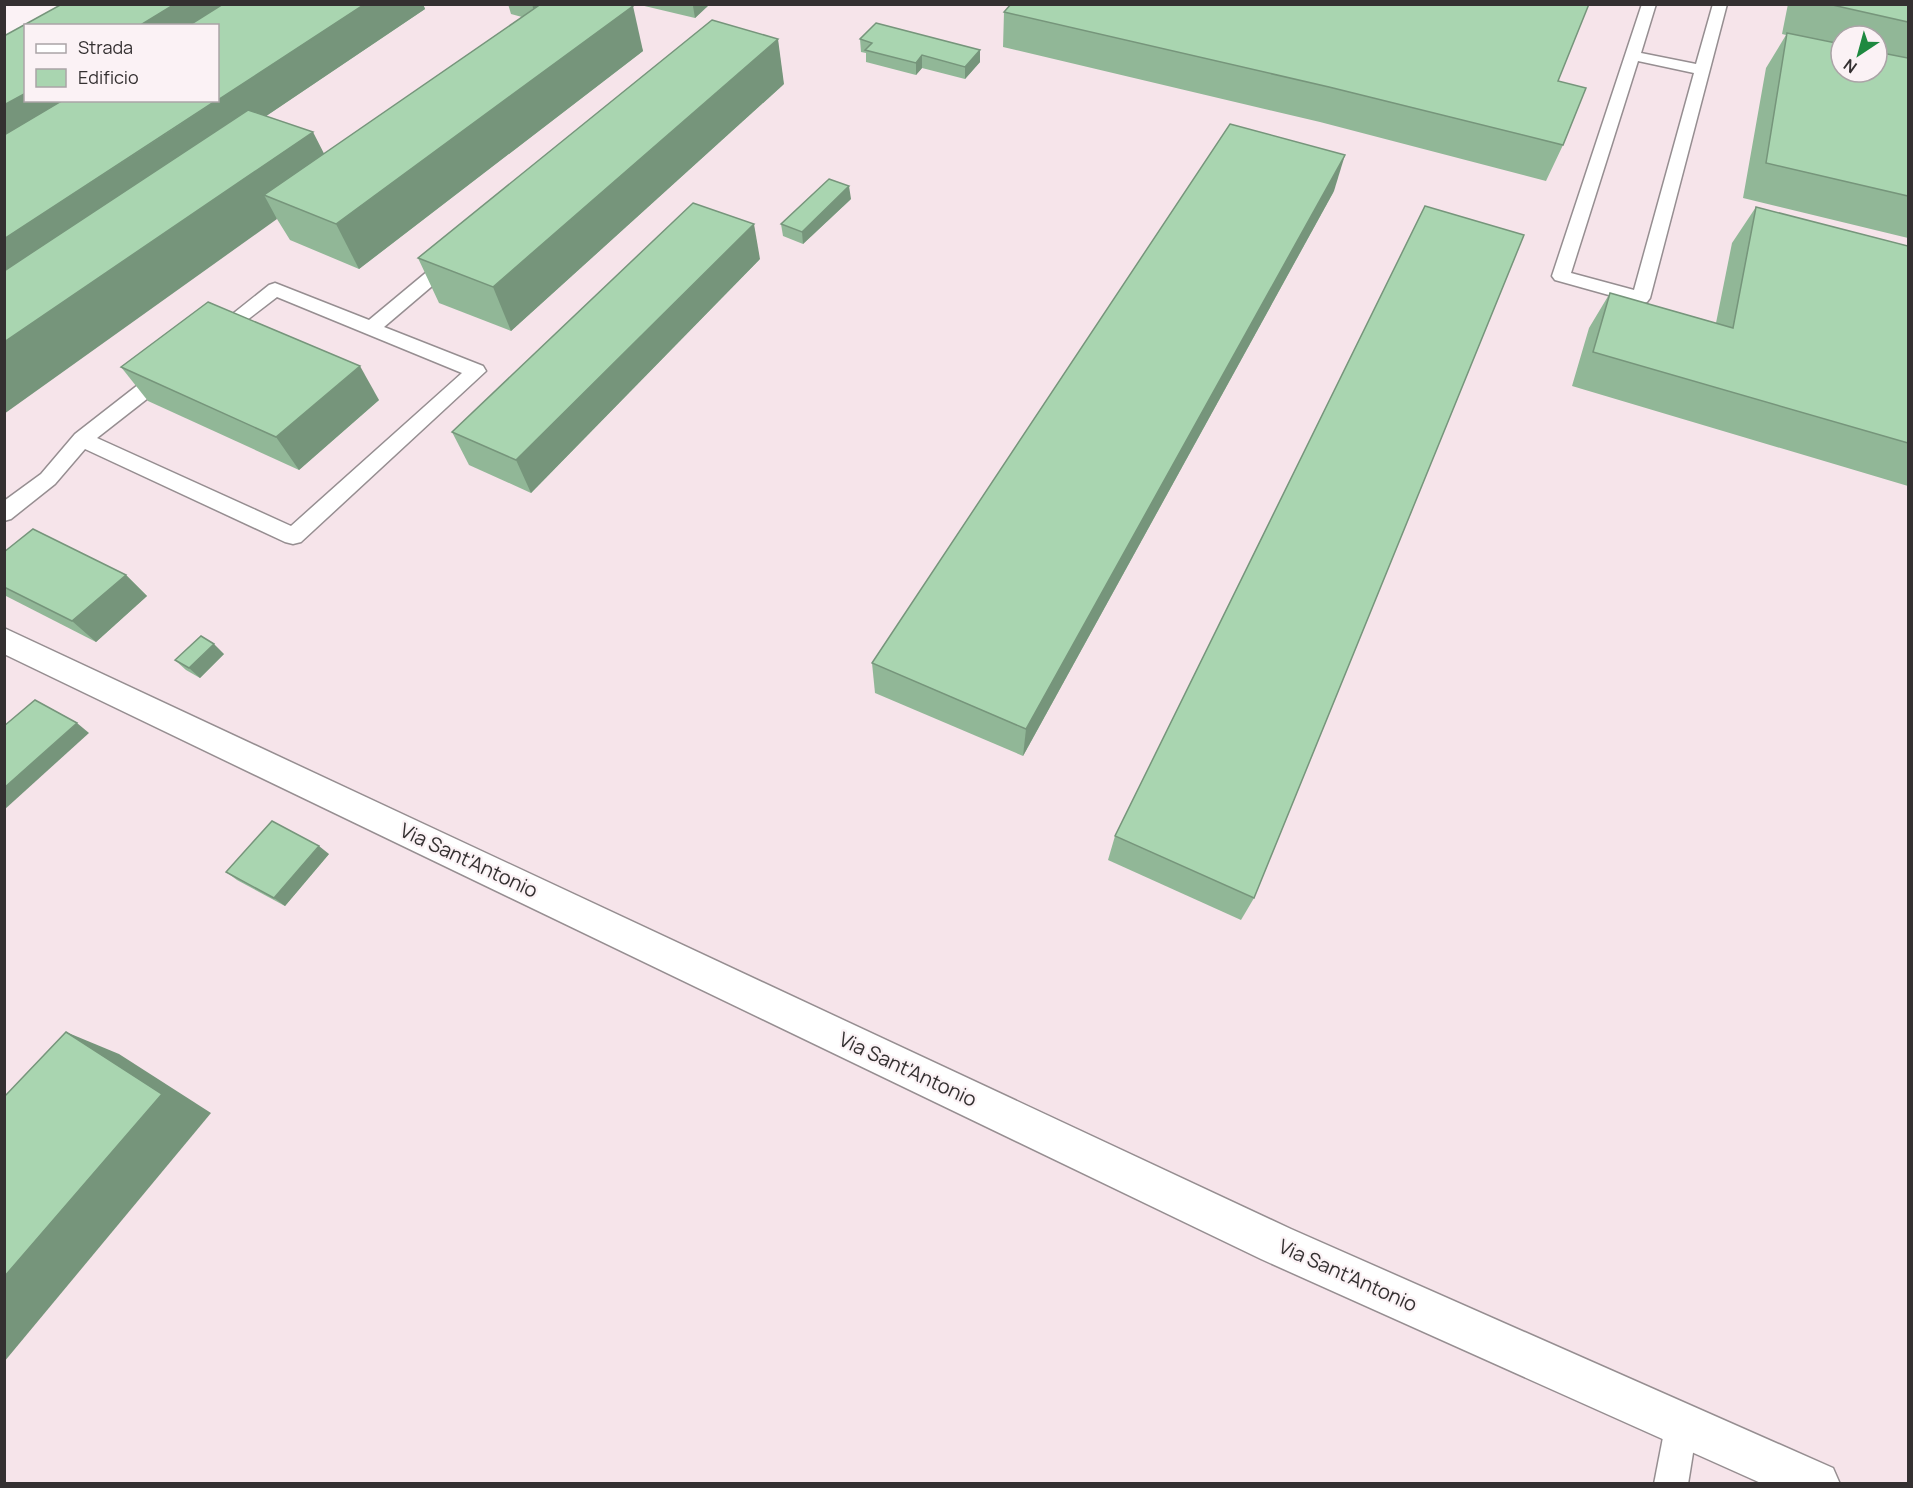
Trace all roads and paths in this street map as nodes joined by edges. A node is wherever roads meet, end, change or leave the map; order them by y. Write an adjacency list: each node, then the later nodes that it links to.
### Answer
1 (1649, 4): 3 (lane)
2 (1720, 4): 4 (lane)
3 (1634, 56): 4 (lane); 4 (lane)
4 (1702, 69)
5 (462, 252): 6 (lane)
6 (370, 328): 7 (lane); 9 (lane)
7 (202, 346)
8 (183, 360): 9 (lane)
9 (82, 439): 10 (lane)
10 (4, 513)
11 (4, 640): 12 (street, Via Sant'Antonio)
12 (1682, 1422): 13 (lane); 14 (street, Via Sant'Antonio)
13 (1671, 1484)
14 (1817, 1484)

